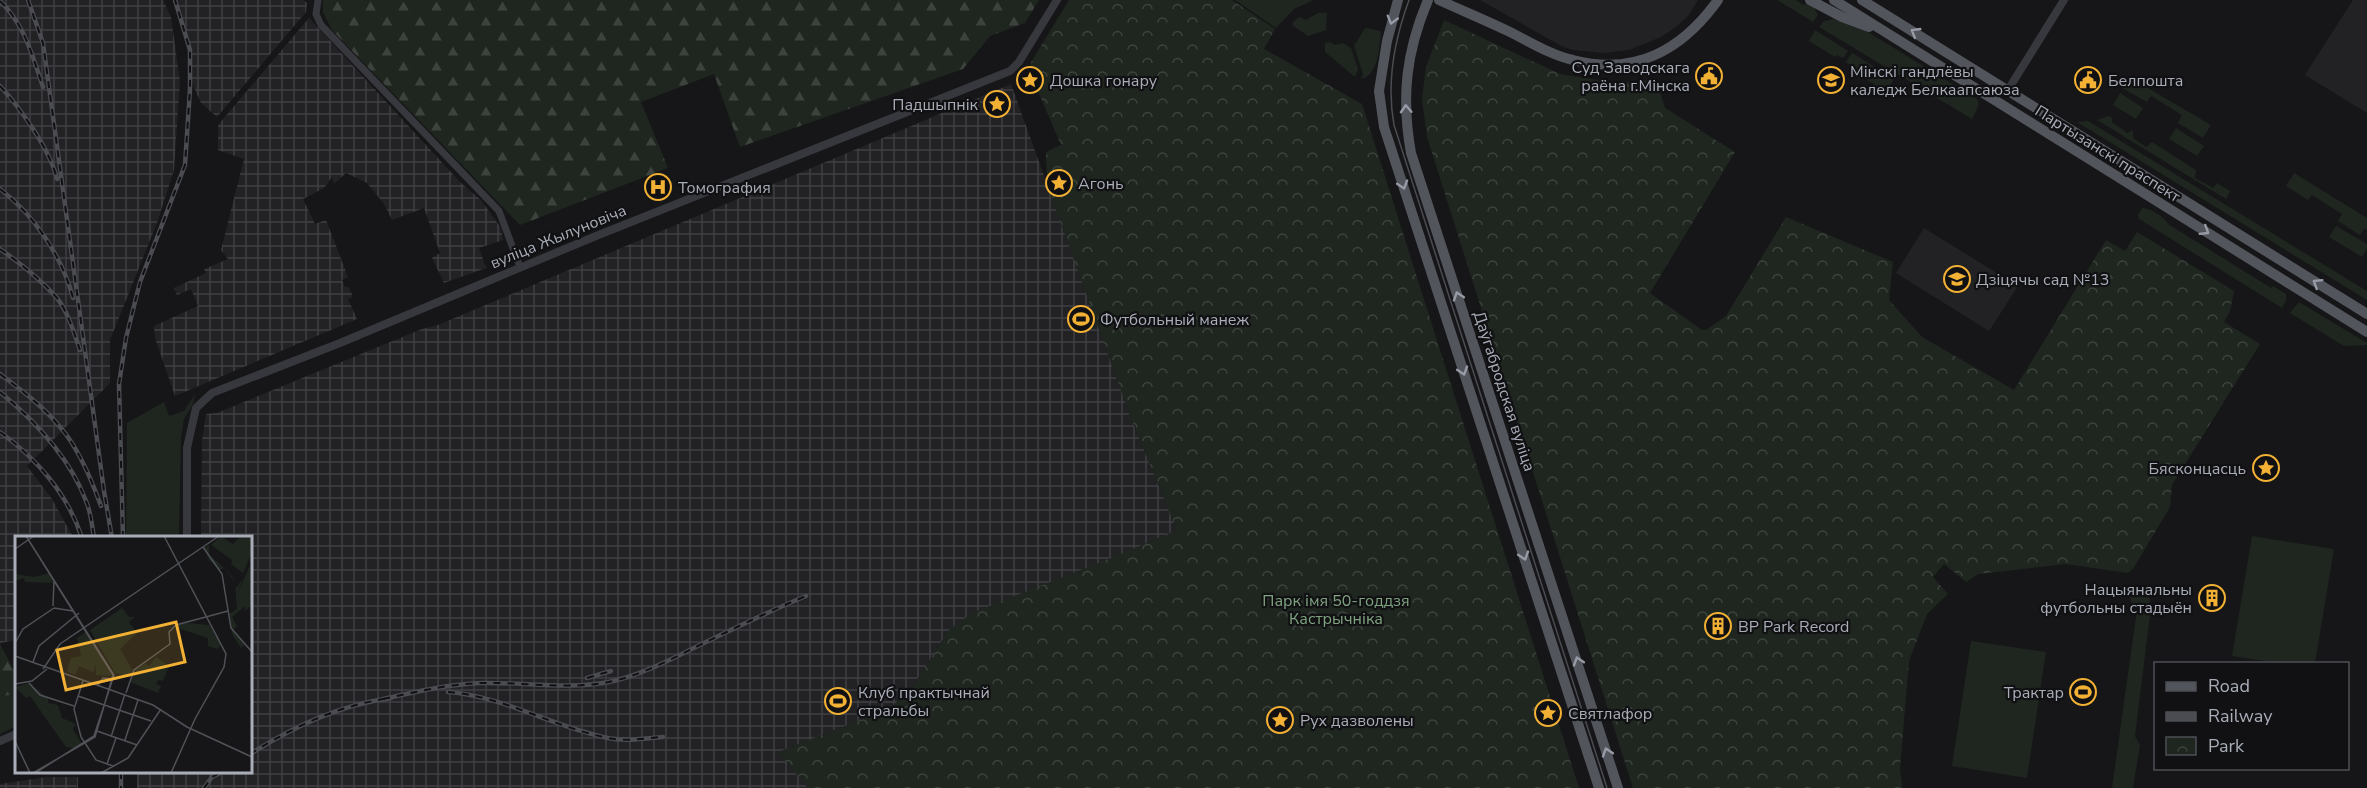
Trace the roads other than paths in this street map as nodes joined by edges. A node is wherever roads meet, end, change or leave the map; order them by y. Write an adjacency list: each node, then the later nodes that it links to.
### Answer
1 (1057, 0): 16 (street, вуліца Жылуновіча)
2 (1398, 0): 22 (main road, Даўгабродская вуліца, one-way to 22)
3 (1428, 0): 23 (main road, Даўгабродская вуліца, one-way to 3)
4 (1439, 0): 5 (main road)
5 (1718, 0)
6 (1810, 0): 13 (main road)
7 (1834, 0): 13 (main road, Партызанскі праспект)
8 (1862, 0): 12 (main road, Партызанскі праспект)
9 (1873, 0): 12 (main road)
10 (2064, 0): 14 (street)
11 (317, 1): 16 (street)
12 (1886, 15): 14 (main road, Партызанскі праспект, one-way to 12)
13 (1887, 33): 15 (main road, Партызанскі праспект)
14 (2008, 90): 15 (main road); 17 (main road, Партызанскі праспект, one-way to 14)
15 (1995, 100): 18 (main road, Партызанскі праспект, one-way to 18)
16 (520, 267): 19 (street, вуліца Жылуновіча)
17 (2367, 314)
18 (2367, 332)
19 (187, 536)
20 (15, 734): 21 (street)
21 (0, 741)
22 (1599, 788)
23 (1618, 788)

